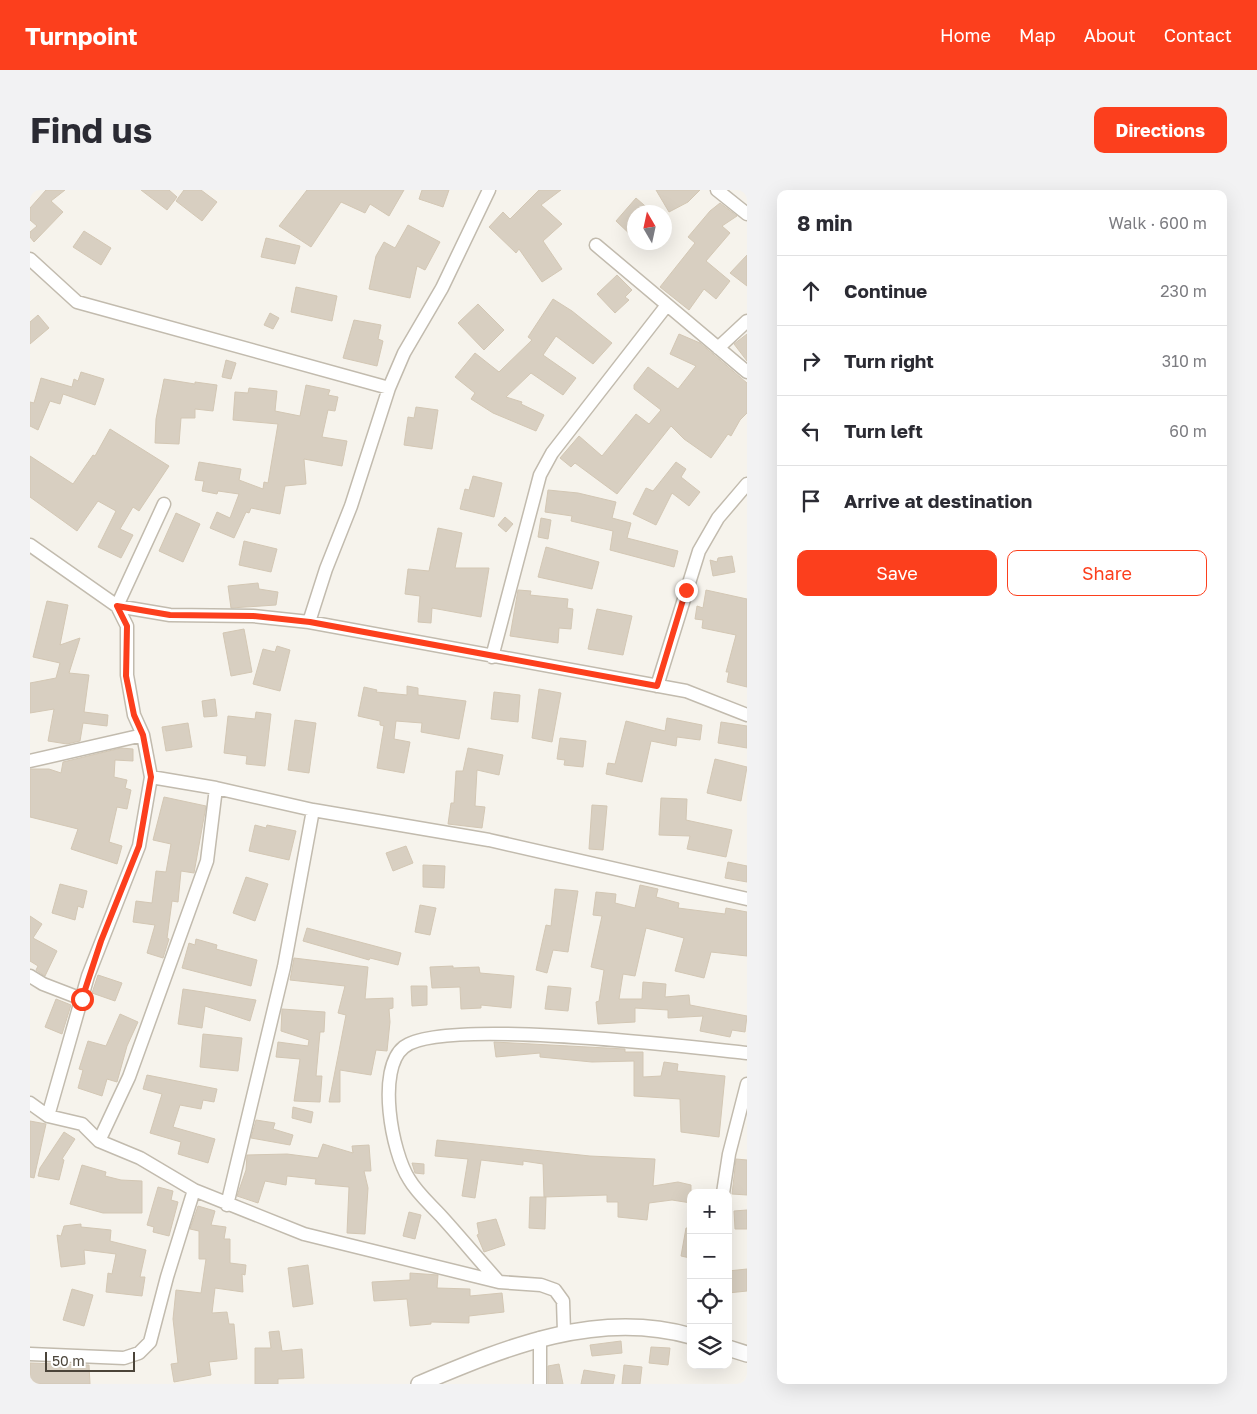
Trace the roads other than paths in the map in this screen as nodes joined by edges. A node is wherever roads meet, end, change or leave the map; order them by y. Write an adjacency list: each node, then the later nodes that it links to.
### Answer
1 (489, 190): 10 (street)
2 (717, 190): 3 (street)
3 (747, 214)
4 (596, 245): 6 (street)
5 (30, 259): 10 (street)
6 (667, 305): 8 (street); 16 (street)
7 (747, 320): 8 (street)
8 (718, 348): 9 (street)
9 (747, 372)
10 (389, 388): 15 (street)
11 (747, 484): 17 (street)
12 (164, 504): 14 (street)
13 (30, 545): 14 (street)
14 (117, 606): 15 (street); 19 (street)
15 (310, 622): 16 (street)
16 (492, 657): 17 (street)
17 (657, 686): 18 (street)
18 (747, 715)
19 (143, 735): 20 (street); 21 (street)
20 (30, 761)
21 (151, 777): 22 (street); 26 (street)
22 (216, 788): 23 (street); 31 (street)
23 (313, 810): 24 (street); 34 (street)
24 (747, 899)
25 (30, 976): 26 (street)
26 (82, 999): 30 (street)
27 (747, 1053): 35 (street)
28 (747, 1084): 32 (street)
29 (30, 1103): 30 (street)
30 (48, 1116): 31 (street)
31 (99, 1141): 33 (street)
32 (724, 1189)
33 (194, 1190): 34 (street); 40 (street)
34 (227, 1205): 35 (street)
35 (499, 1282): 36 (street)
36 (564, 1332): 37 (street); 38 (street)
37 (687, 1335)
38 (540, 1338): 42 (street); 43 (street)
39 (732, 1349): 41 (street)
40 (30, 1354)
41 (747, 1354)
42 (419, 1384)
43 (540, 1384)

